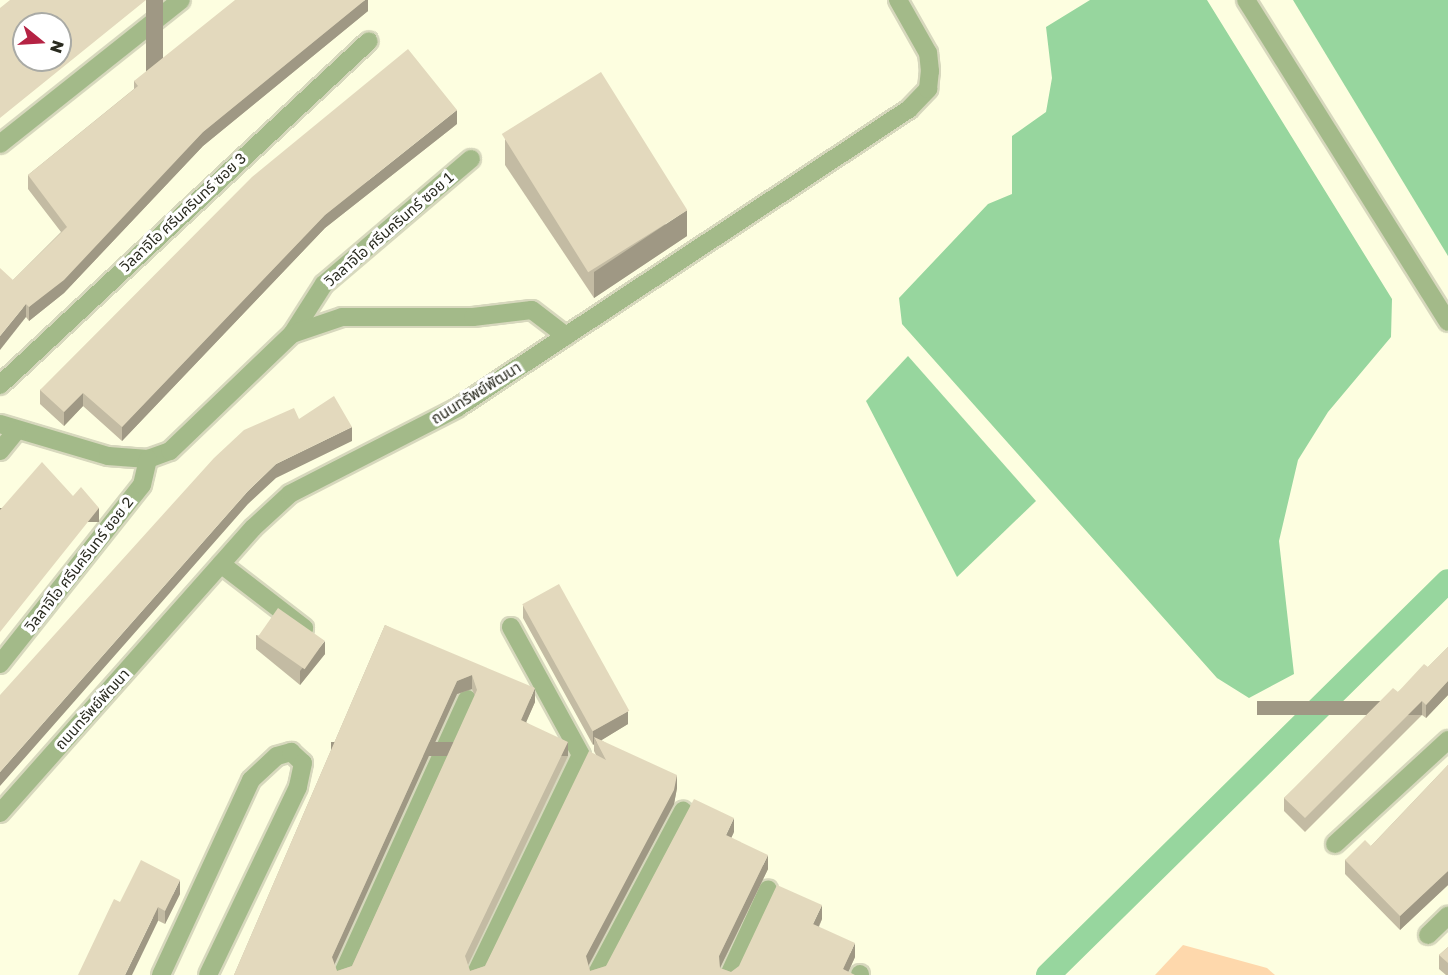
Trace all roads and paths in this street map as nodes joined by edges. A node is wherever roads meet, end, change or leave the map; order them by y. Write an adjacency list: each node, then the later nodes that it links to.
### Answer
1 (181, 0): 5 (street)
2 (898, 0): 9 (street, ถนนทรัพย์พัฒนา)
3 (1246, 0): 7 (street)
4 (369, 41): 10 (street, วิลลาจิโอ ศรีนครินทร์ ซอย 3)
5 (0, 144)
6 (471, 159): 8 (street, วิลลาจิโอ ศรีนครินทร์ ซอย 1)
7 (1448, 321)
8 (292, 334): 9 (street); 13 (street)
9 (566, 336): 14 (street, ถนนทรัพย์พัฒนา)
10 (0, 385)
11 (9, 427): 12 (street); 13 (street)
12 (0, 451)
13 (148, 459): 17 (street, วิลลาจิโอ ศรีนครินทร์ ซอย 2)
14 (221, 564): 16 (street); 21 (street, ถนนทรัพย์พัฒนา)
15 (511, 627): 29 (street)
16 (304, 628)
17 (0, 664)
18 (467, 699): 28 (street)
19 (1448, 740): 22 (street)
20 (683, 811): 30 (street)
21 (0, 813)
22 (1335, 844)
23 (768, 890): 31 (street)
24 (1448, 916): 25 (street)
25 (1428, 935)
26 (161, 975): 27 (street)
27 (208, 975)
28 (342, 975)
29 (474, 975)
30 (596, 975)
31 (729, 975)

